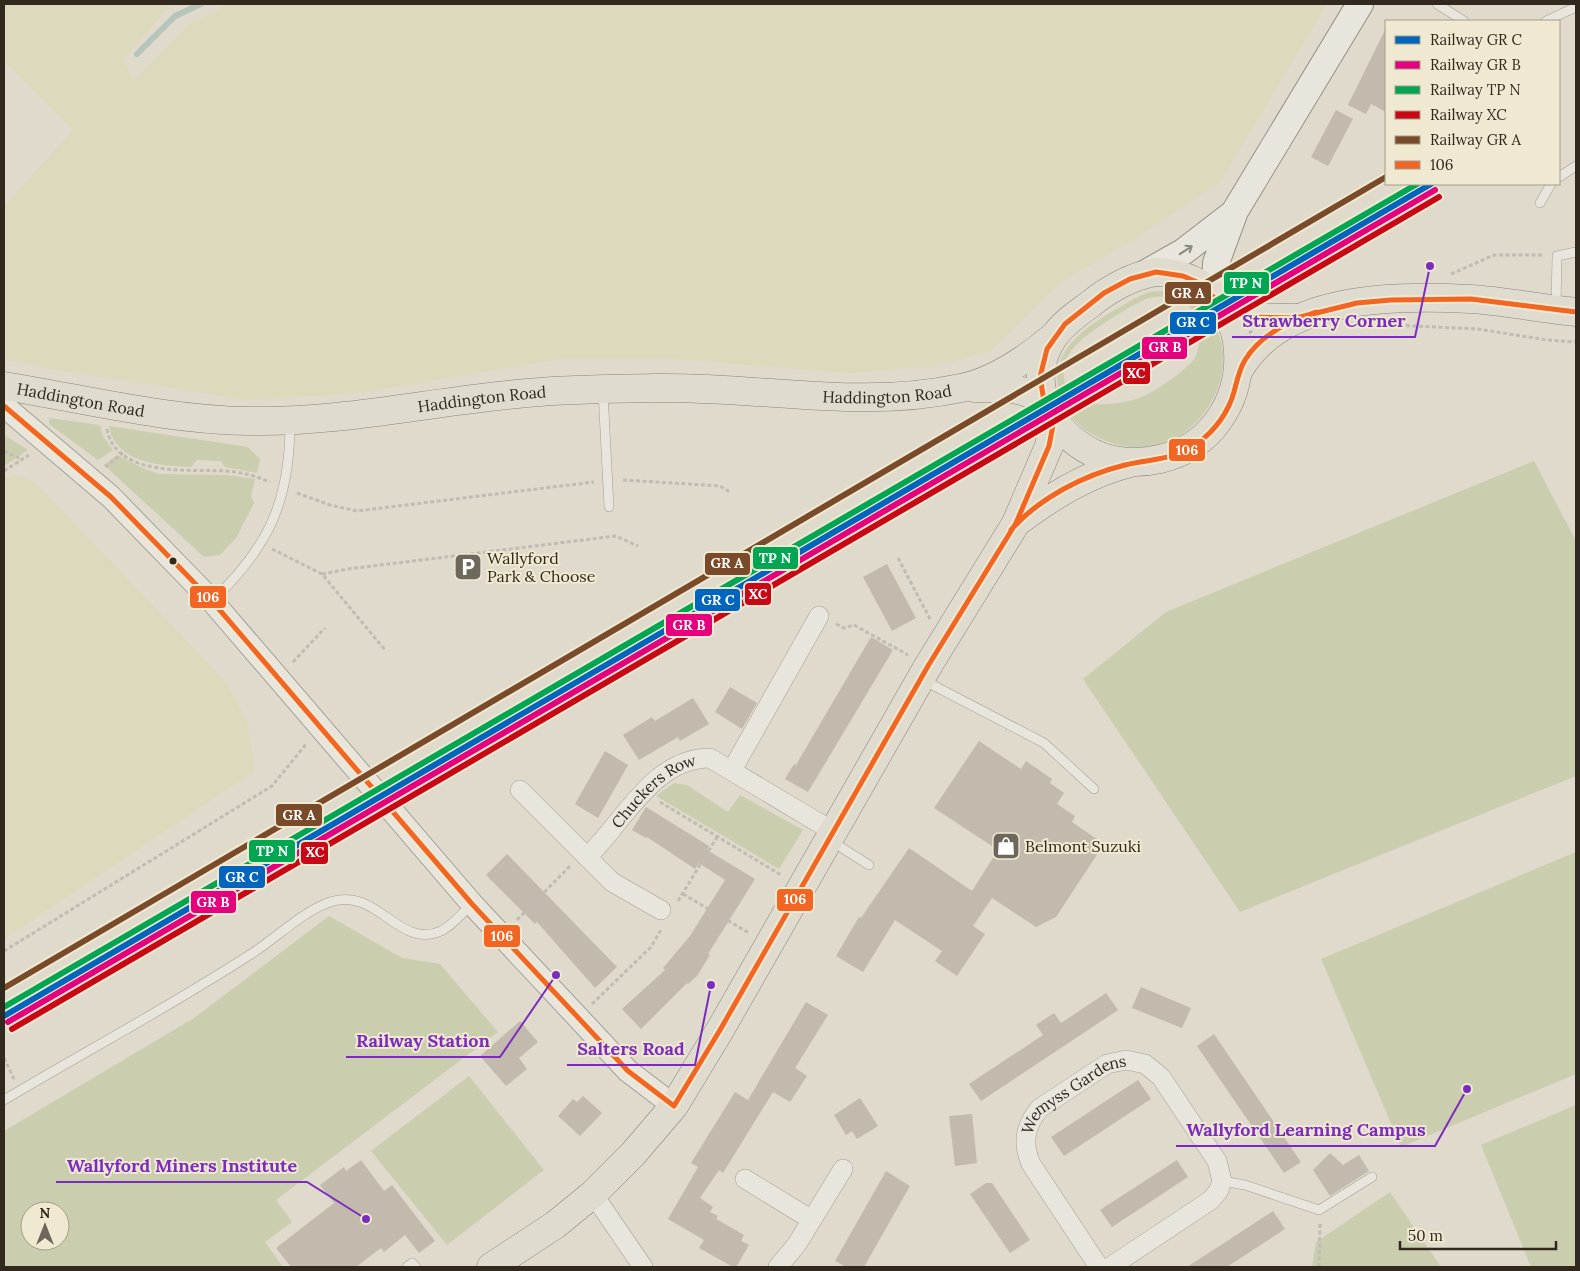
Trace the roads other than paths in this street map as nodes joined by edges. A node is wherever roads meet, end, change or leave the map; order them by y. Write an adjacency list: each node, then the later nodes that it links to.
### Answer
1 (1360, 4): 10 (main road)
2 (1437, 4): 4 (lane)
3 (1576, 7): 5 (lane)
4 (1462, 20)
5 (1548, 20)
6 (1576, 166): 7 (lane)
7 (1560, 176)
8 (1549, 185): 9 (lane)
9 (1540, 203)
10 (1235, 211): 12 (main road, one-way to 10); 13 (main road)
11 (1576, 252): 14 (lane)
12 (1144, 274): 13 (main road); 16 (main road, Haddington Road)
13 (1219, 301): 15 (main road); 17 (main road)
14 (1566, 311): 15 (main road)
15 (1296, 318): 17 (main road)
16 (1054, 336): 19 (main road, Haddington Road); 21 (main road)
17 (1239, 370): 24 (main road)
18 (4, 386): 23 (main road, Haddington Road)
19 (965, 388): 20 (main road, Haddington Road); 21 (main road, Haddington Road)
20 (602, 390): 23 (main road, Haddington Road); 25 (lane)
21 (1044, 404): 24 (main road); 26 (main road)
22 (4, 406): 27 (street)
23 (290, 421): 27 (lane)
24 (1135, 462): 26 (main road)
25 (608, 507)
26 (1016, 523): 29 (main road)
27 (212, 601): 36 (street)
28 (819, 616): 30 (street)
29 (921, 679): 31 (lane); 33 (main road)
30 (732, 770): 33 (street, Chuckers Row); 34 (street, Chuckers Row)
31 (1094, 789)
32 (520, 790): 34 (street)
33 (832, 836): 35 (lane); 39 (main road)
34 (585, 855): 37 (street)
35 (869, 865)
36 (472, 904): 38 (lane); 39 (street)
37 (667, 914)
38 (4, 1100)
39 (674, 1106): 44 (main road)
40 (843, 1168): 45 (street)
41 (1372, 1176): 43 (lane)
42 (745, 1179): 45 (street)
43 (1222, 1181): 51 (street, Wemyss Gardens); 52 (street)
44 (594, 1194): 48 (main road); 49 (street)
45 (812, 1220): 50 (street)
46 (407, 1267): 47 (lane)
47 (416, 1267)
48 (491, 1267)
49 (643, 1267)
50 (778, 1267)
51 (1099, 1267)
52 (1110, 1267)

